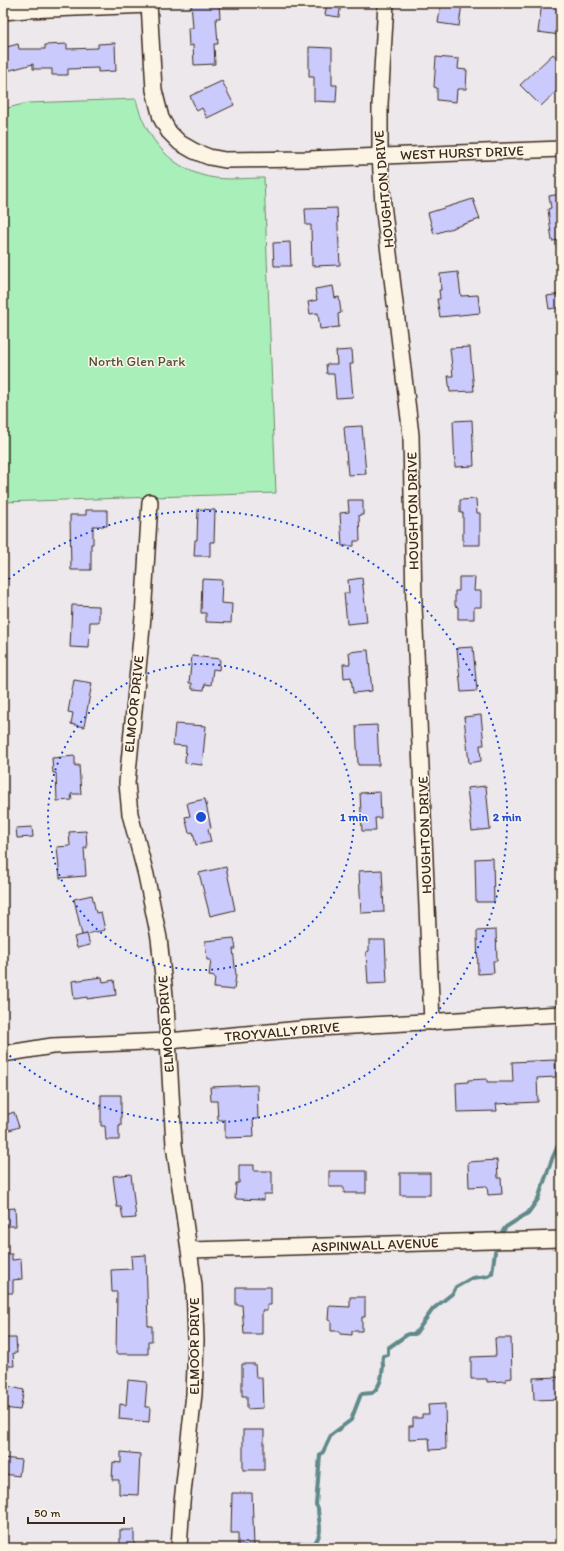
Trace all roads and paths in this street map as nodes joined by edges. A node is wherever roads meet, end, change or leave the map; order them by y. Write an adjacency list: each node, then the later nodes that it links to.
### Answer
1 (386, 3): 5 (street, HOUGHTON DRIVE)
2 (150, 4): 3 (street); 5 (street, WEST HURST DRIVE)
3 (3, 12)
4 (561, 149): 5 (street, WEST HURST DRIVE)
5 (380, 156): 8 (street, HOUGHTON DRIVE)
6 (150, 502): 9 (street, ELMOOR DRIVE)
7 (561, 1014): 8 (street, TROYVALLY DRIVE)
8 (432, 1022): 9 (street, TROYVALLY DRIVE)
9 (168, 1042): 10 (street, TROYVALLY DRIVE); 12 (street, ELMOOR DRIVE)
10 (3, 1054)
11 (561, 1239): 12 (street, ASPINWALL AVENUE)
12 (190, 1250): 13 (street, ELMOOR DRIVE)
13 (180, 1548)

